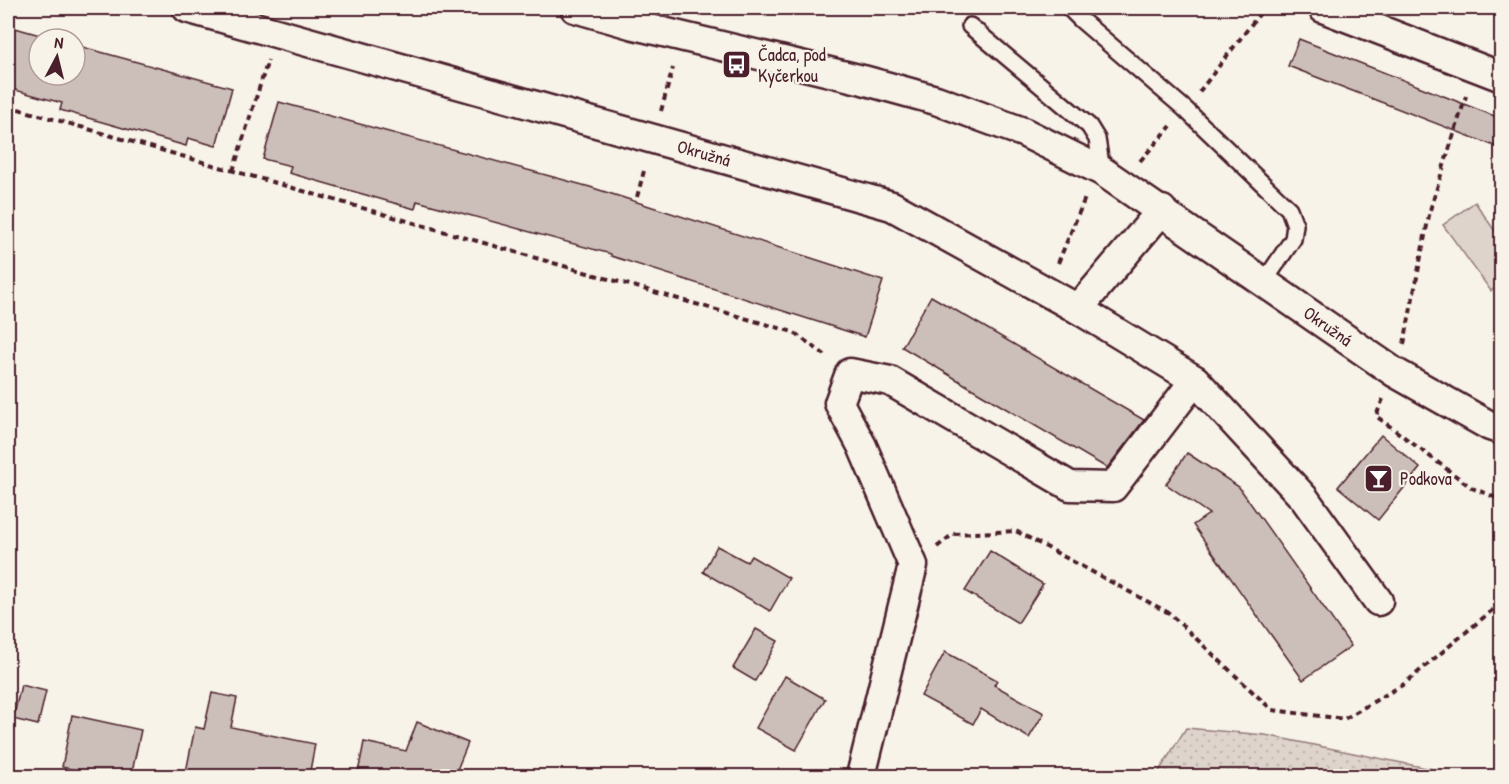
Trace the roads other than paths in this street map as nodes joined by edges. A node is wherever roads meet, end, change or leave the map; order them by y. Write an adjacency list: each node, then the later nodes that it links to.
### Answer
1 (187, 8): 10 (street, Okružná)
2 (574, 8): 7 (street, Okružná)
3 (1069, 8): 9 (lane)
4 (1323, 8): 6 (street)
5 (970, 26): 7 (lane)
6 (1502, 76)
7 (1102, 171): 8 (street, Okružná)
8 (1162, 210): 9 (street, Okružná); 10 (street)
9 (1264, 282): 12 (street, Okružná)
10 (1078, 309): 11 (street, Okružná)
11 (1195, 380): 13 (street, Okružná); 14 (street)
12 (1502, 430)
13 (1378, 601)
14 (861, 777)

